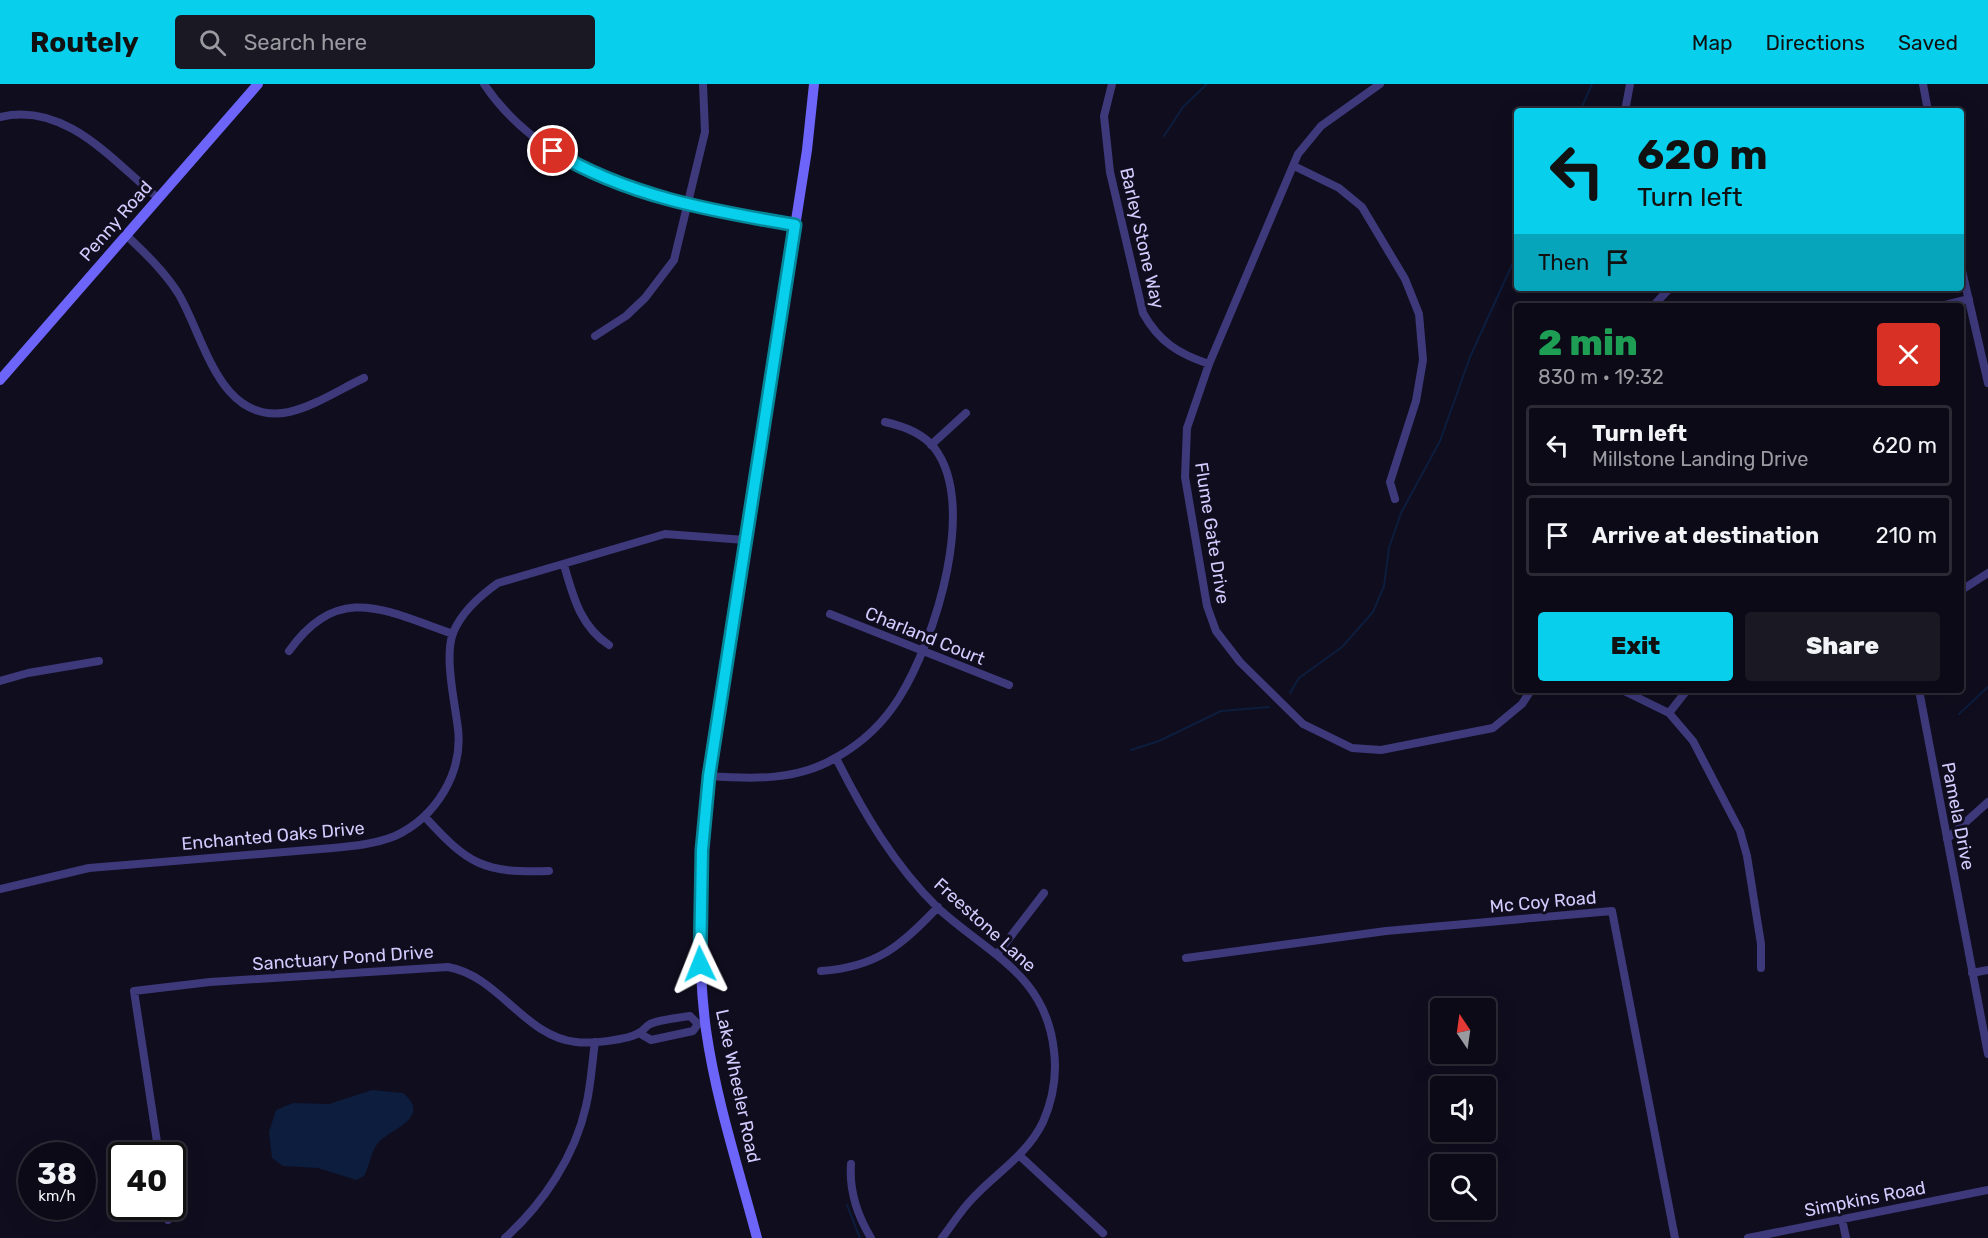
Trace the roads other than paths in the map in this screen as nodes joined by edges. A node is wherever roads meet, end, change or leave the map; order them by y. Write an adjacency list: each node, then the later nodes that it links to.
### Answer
1 (258, 84): 13 (street, Penny Road)
2 (484, 84): 14 (street)
3 (703, 84): 14 (street)
4 (814, 84): 15 (street, Lake Wheeler Road)
5 (1112, 84): 23 (street, Barley Stone Way)
6 (1380, 84): 12 (street, Flume Gate Drive)
7 (1630, 84): 9 (street)
8 (1923, 84): 10 (street)
9 (1626, 108)
10 (1927, 108)
11 (0, 117): 13 (street)
12 (1294, 166): 23 (street, Flume Gate Drive); 30 (street)
13 (158, 198): 16 (street, Penny Road)
14 (687, 205): 15 (street); 22 (street)
15 (795, 225): 31 (street, Lake Wheeler Road)
16 (126, 235): 24 (street); 25 (street, Penny Road)
17 (1964, 278): 19 (street)
18 (1667, 291): 20 (street)
19 (1969, 299): 21 (street); 26 (street)
20 (1656, 303)
21 (1953, 303)
22 (594, 336)
23 (1209, 364): 43 (street, Flume Gate Drive)
24 (364, 378)
25 (0, 380)
26 (1988, 383)
27 (966, 412): 29 (street)
28 (885, 422): 29 (street)
29 (931, 445): 39 (street)
30 (1395, 499)
31 (745, 540): 32 (street); 49 (street, Lake Wheeler Road)
32 (564, 565): 36 (street); 37 (street)
33 (1988, 573): 34 (street)
34 (1964, 588)
35 (830, 614): 39 (street, Charland Court)
36 (453, 634): 38 (street); 51 (street, Enchanted Oaks Drive)
37 (609, 645)
38 (289, 651)
39 (923, 651): 42 (street, Charland Court); 48 (street)
40 (99, 661): 41 (street)
41 (0, 681)
42 (1010, 686)
43 (1529, 693)
44 (1628, 693): 47 (street)
45 (1685, 693): 47 (street)
46 (1920, 693): 52 (street, Pamela Drive)
47 (1669, 713): 59 (street)
48 (836, 758): 49 (street); 56 (street, Freestone Lane)
49 (709, 776): 63 (street, Lake Wheeler Road)
50 (1988, 802): 52 (street)
51 (425, 817): 53 (street); 54 (street, Enchanted Oaks Drive)
52 (1947, 839): 62 (street, Pamela Drive)
53 (549, 871)
54 (0, 889)
55 (1044, 893): 57 (street)
56 (938, 908): 57 (street, Freestone Lane); 60 (street)
57 (998, 953): 68 (street, Freestone Lane)
58 (1186, 958): 77 (street, Mc Coy Road)
59 (1761, 968)
60 (821, 970)
61 (1988, 970): 62 (street)
62 (1972, 973): 66 (street, Pamela Drive)
63 (702, 1023): 64 (street, Sanctuary Pond Drive); 64 (street, Sanctuary Pond Drive); 74 (street, Lake Wheeler Road)
64 (639, 1033): 65 (street, Sanctuary Pond Drive)
65 (595, 1042): 67 (street, Sanctuary Pond Drive); 73 (street)
66 (1988, 1054)
67 (157, 1142)
68 (1020, 1156): 72 (street); 76 (street, Freestone Lane)
69 (851, 1164): 75 (street)
70 (1988, 1190): 71 (street, Simpkins Road)
71 (1842, 1219): 78 (street, Simpkins Road); 79 (street)
72 (1103, 1233)
73 (505, 1238)
74 (757, 1238)
75 (872, 1238)
76 (942, 1238)
77 (1675, 1238)
78 (1748, 1238)
79 (1846, 1238)

